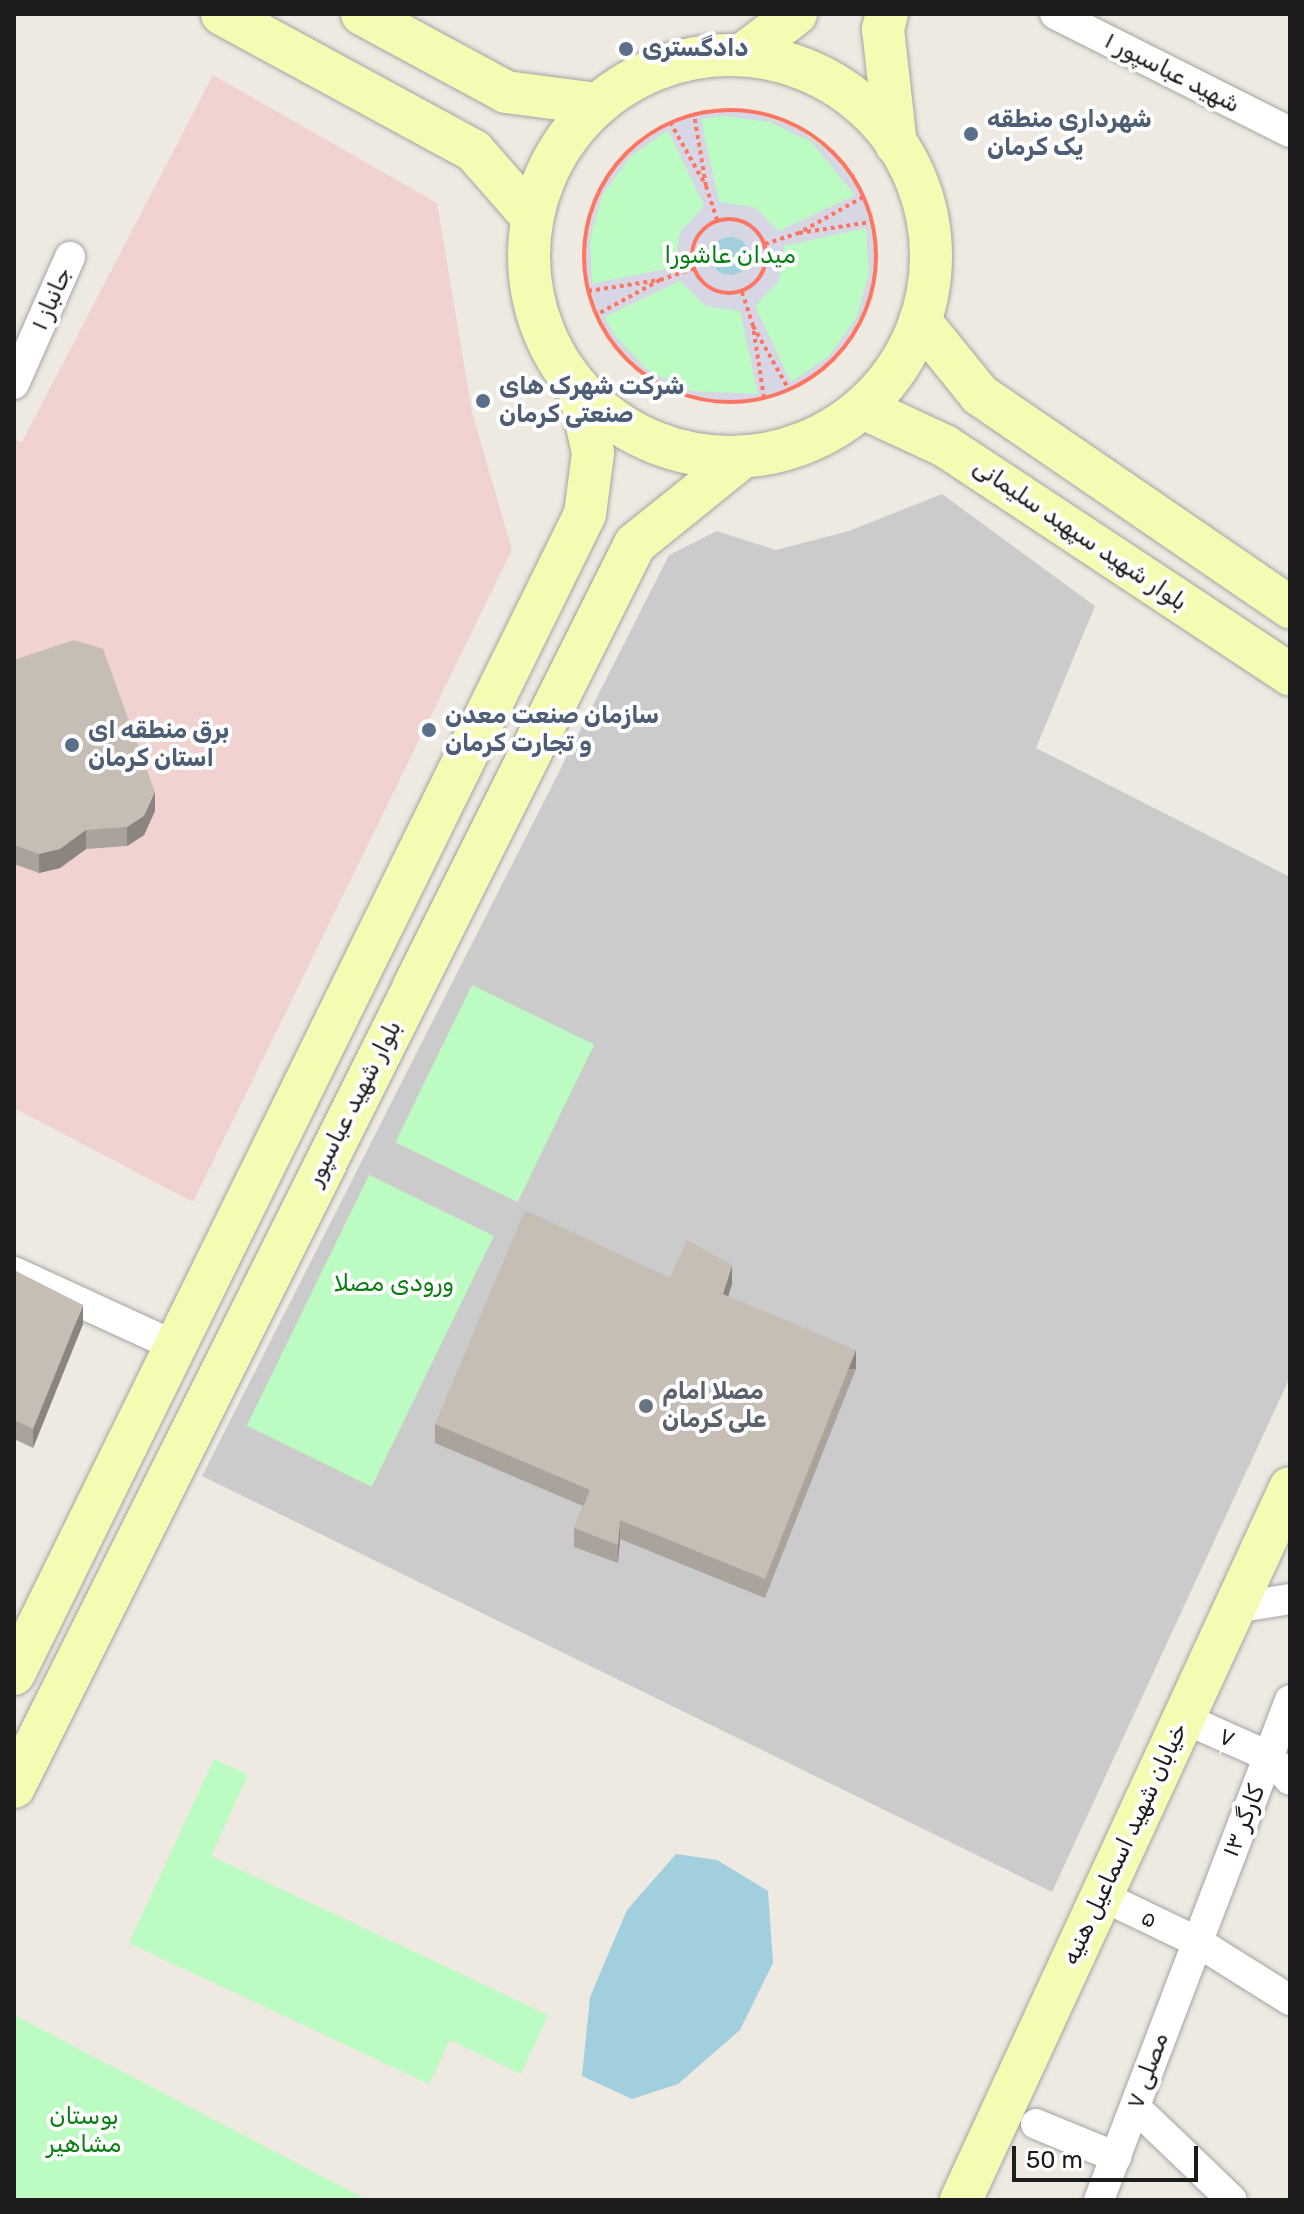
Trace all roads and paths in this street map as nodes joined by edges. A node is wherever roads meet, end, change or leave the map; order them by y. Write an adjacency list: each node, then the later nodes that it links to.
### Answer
1 (222, 14): 14 (main road)
2 (362, 14): 7 (main road)
3 (796, 14): 6 (main road)
4 (887, 14): 11 (main road)
5 (1055, 14): 10 (street, شهید عباسپور ۱)
6 (742, 55): 7 (main road); 11 (main road)
7 (597, 104): 14 (main road)
8 (694, 114): 9 (path); 12 (path); 13 (path)
9 (670, 122): 12 (path); 22 (path)
10 (1290, 132)
11 (896, 144): 25 (main road)
12 (706, 186): 15 (path)
13 (863, 197): 16 (path); 17 (path)
14 (532, 217): 28 (main road)
15 (717, 220): 18 (path); 20 (path)
16 (871, 222): 17 (path); 29 (path)
17 (799, 233): 18 (path)
18 (765, 244): 23 (path)
19 (70, 257): 27 (street, جانباز ۱)
20 (694, 268): 21 (path); 23 (path)
21 (660, 280): 22 (path); 24 (path)
22 (588, 291): 24 (path)
23 (742, 292): 26 (path)
24 (596, 315): 30 (path)
25 (920, 321): 31 (main road); 33 (main road)
26 (753, 326): 29 (path); 30 (path)
27 (14, 384)
28 (579, 389): 32 (main road); 36 (main road)
29 (789, 390): 30 (path)
30 (764, 398)
31 (863, 408): 32 (main road); 34 (main road, بلوار شهید سپهبد سلیمانی)
32 (743, 457): 38 (main road, بلوار شهید عباسپور)
33 (1290, 607)
34 (1290, 674)
35 (14, 1272): 36 (street)
36 (175, 1346): 37 (main road)
37 (119, 1462): 38 (main road); 42 (main road)
38 (162, 1485): 47 (main road, بلوار شهید عباسپور)
39 (1290, 1488): 41 (main road, خیابان شهید اسماعیل هنیه)
40 (1290, 1599): 41 (street)
41 (1234, 1608): 44 (main road, خیابان شهید اسماعیل هنیه)
42 (14, 1674)
43 (1290, 1700): 45 (street, کارگر ۱۳)
44 (1183, 1718): 45 (street, ۷); 48 (main road, خیابان شهید اسماعیل هنیه)
45 (1270, 1757): 46 (street); 49 (street, کارگر ۱۳)
46 (1290, 1780)
47 (14, 1787)
48 (1102, 1896): 49 (street, ۵); 54 (main road, خیابان شهید اسماعیل هنیه)
49 (1196, 1941): 50 (street, ۵); 51 (street, مصلی ۷)
50 (1290, 2000)
51 (1135, 2107): 53 (street, مصلی ۷); 56 (street)
52 (1036, 2124): 53 (street)
53 (1116, 2157): 55 (street, مصلی ۷)
54 (961, 2200)
55 (1099, 2200)
56 (1232, 2200)

